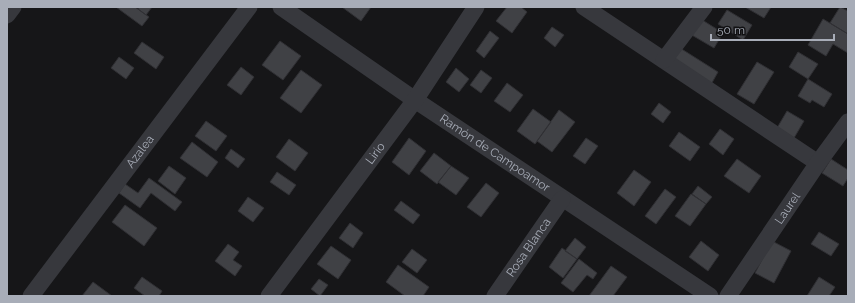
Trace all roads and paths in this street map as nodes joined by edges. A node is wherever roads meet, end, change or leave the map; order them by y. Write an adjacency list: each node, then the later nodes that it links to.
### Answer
1 (13, 7): 7 (street)
2 (249, 7): 13 (street, Azalea)
3 (280, 7): 9 (street, Ramón de Campoamor)
4 (476, 7): 9 (street, Lirio)
5 (584, 7): 8 (street)
6 (704, 7): 8 (street)
7 (7, 15)
8 (664, 60): 11 (street)
9 (415, 100): 12 (street, Ramón de Campoamor); 14 (street, Lirio)
10 (848, 122): 11 (street, Laurel)
11 (818, 163): 17 (street, Laurel)
12 (562, 199): 15 (street, Rosa Blanca); 16 (street, Ramón de Campoamor)
13 (31, 296)
14 (269, 296)
15 (495, 296)
16 (710, 296)
17 (728, 296)

